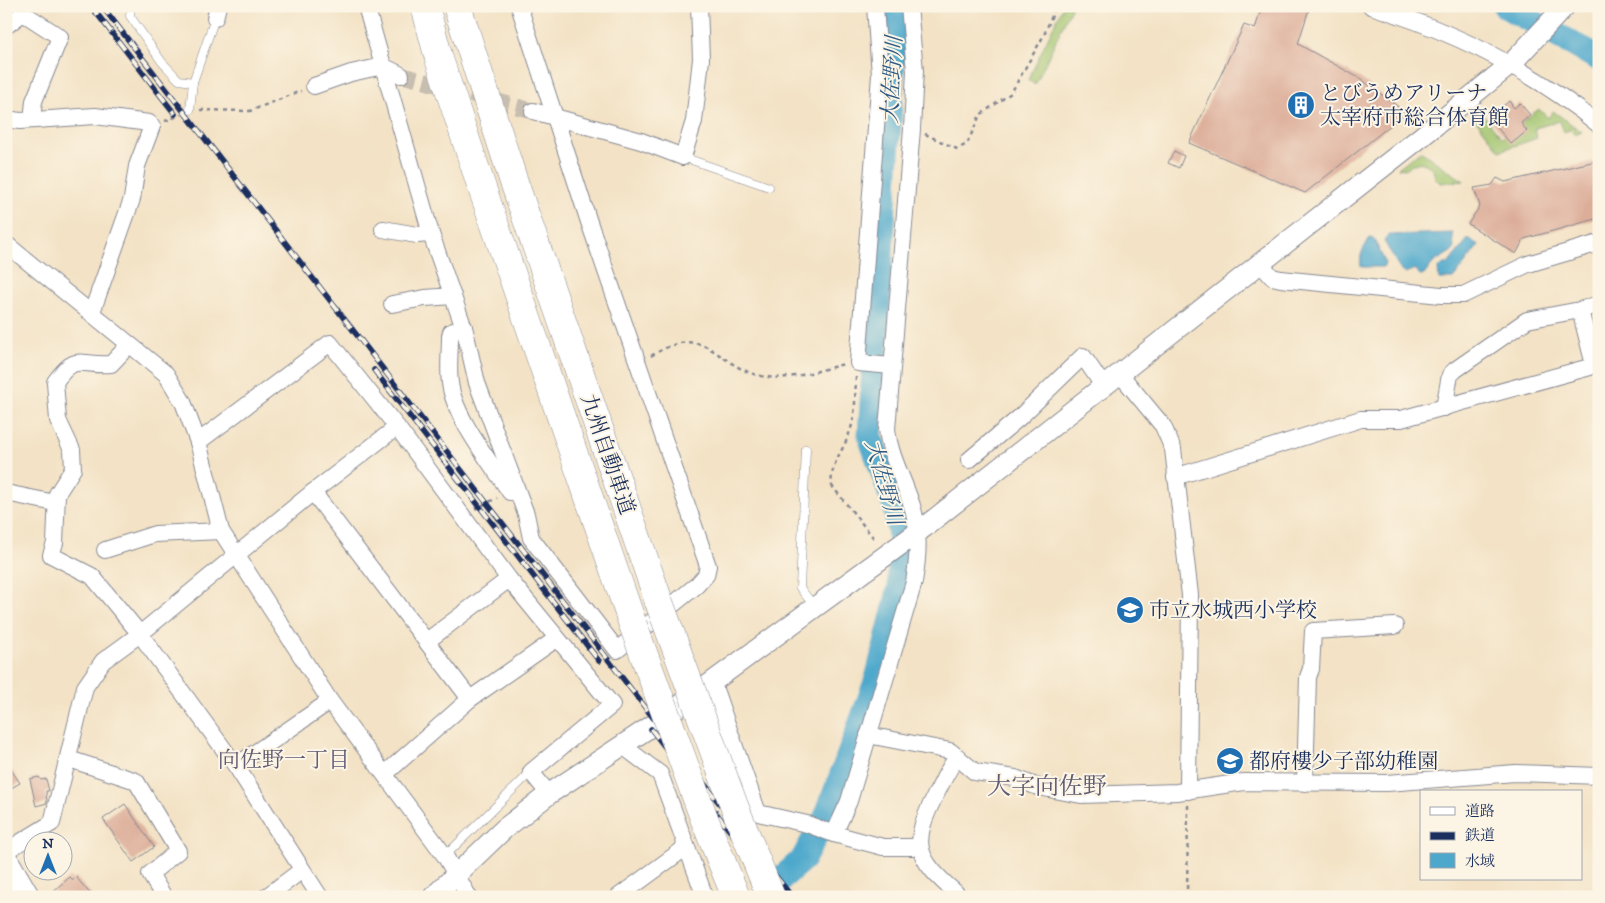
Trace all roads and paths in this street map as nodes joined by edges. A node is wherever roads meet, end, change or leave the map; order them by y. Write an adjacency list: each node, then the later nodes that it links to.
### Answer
1 (131, 6): 17 (lane)
2 (366, 6): 15 (street)
3 (425, 6): 99 (highway, 九州自動車道, bridge)
4 (457, 6): 63 (highway, 九州自動車道)
5 (519, 6): 21 (street)
6 (699, 6): 27 (street)
7 (875, 6): 41 (street)
8 (909, 6): 26 (street)
9 (1056, 6): 26 (path)
10 (1371, 6): 14 (street)
11 (1565, 6): 14 (street)
12 (216, 12): 17 (lane)
13 (6, 26): 23 (street)
14 (1517, 59): 24 (street); 33 (street)
15 (383, 66): 16 (street); 18 (street); 30 (street)
16 (401, 76)
17 (193, 82): 19 (lane)
18 (314, 86): 19 (path)
19 (190, 110): 25 (path)
20 (533, 111): 21 (street)
21 (555, 117): 27 (street); 43 (street)
22 (6, 119): 23 (street)
23 (32, 120): 25 (street)
24 (1599, 125)
25 (152, 126): 38 (street)
26 (912, 129): 42 (street)
27 (683, 157): 28 (lane)
28 (769, 187)
29 (383, 229): 30 (street)
30 (431, 234): 34 (street)
31 (1599, 243): 33 (street)
32 (6, 244): 38 (street)
33 (1260, 263): 44 (street)
34 (452, 296): 35 (street); 39 (street)
35 (392, 304)
36 (1599, 304): 37 (street)
37 (1580, 310): 46 (street); 46 (street)
38 (92, 312): 40 (street)
39 (464, 327): 54 (street); 54 (street)
40 (129, 345): 48 (street); 55 (street)
41 (858, 363): 42 (street); 43 (path); 61 (path)
42 (892, 366): 58 (street)
43 (640, 369): 63 (street)
44 (1120, 374): 45 (street); 51 (street)
45 (1104, 387): 50 (street); 58 (street)
46 (1444, 408): 51 (street)
47 (397, 427): 48 (street); 52 (street); 56 (street)
48 (198, 442): 57 (street)
49 (806, 449): 64 (lane)
50 (968, 460)
51 (1175, 478): 81 (street)
52 (313, 492): 60 (street); 68 (street)
53 (6, 493): 55 (street)
54 (515, 494): 56 (path); 63 (street)
55 (55, 503): 66 (street)
56 (462, 516): 62 (street)
57 (221, 531): 59 (street); 60 (street)
58 (918, 532): 61 (street); 72 (street)
59 (105, 550)
60 (237, 554): 66 (street); 71 (street)
61 (886, 554): 64 (street)
62 (509, 579): 67 (street); 68 (street)
63 (669, 600): 100 (highway, 九州自動車道, bridge)
64 (815, 608): 69 (street)
65 (1395, 626): 80 (street)
66 (140, 634): 75 (street); 76 (street)
67 (556, 638): 70 (street); 77 (street)
68 (427, 641): 70 (street)
69 (712, 681): 73 (street); 83 (street)
70 (470, 699): 78 (street)
71 (330, 701): 76 (street); 78 (street)
72 (868, 736): 74 (street); 83 (street)
73 (623, 746): 82 (street); 85 (street)
74 (958, 757): 81 (street); 84 (street)
75 (69, 759): 86 (street); 92 (street)
76 (236, 766): 89 (street)
77 (531, 772): 82 (street); 87 (lane)
78 (385, 774): 87 (street)
79 (1599, 776): 80 (street)
80 (1305, 782): 81 (street)
81 (1188, 791): 102 (path)
82 (549, 794): 90 (street)
83 (834, 834): 84 (street)
84 (920, 847): 101 (street)
85 (685, 848): 97 (street); 98 (street)
86 (6, 851)
87 (445, 856): 90 (street)
88 (6, 861): 91 (main road)
89 (302, 870): 93 (street); 94 (street)
90 (455, 874): 95 (street); 96 (street)
91 (27, 897)
92 (164, 897)
93 (266, 897)
94 (320, 897)
95 (434, 897)
96 (469, 897)
97 (618, 897)
98 (704, 897)
99 (736, 897)
100 (771, 897)
101 (956, 897)
102 (1187, 897)

